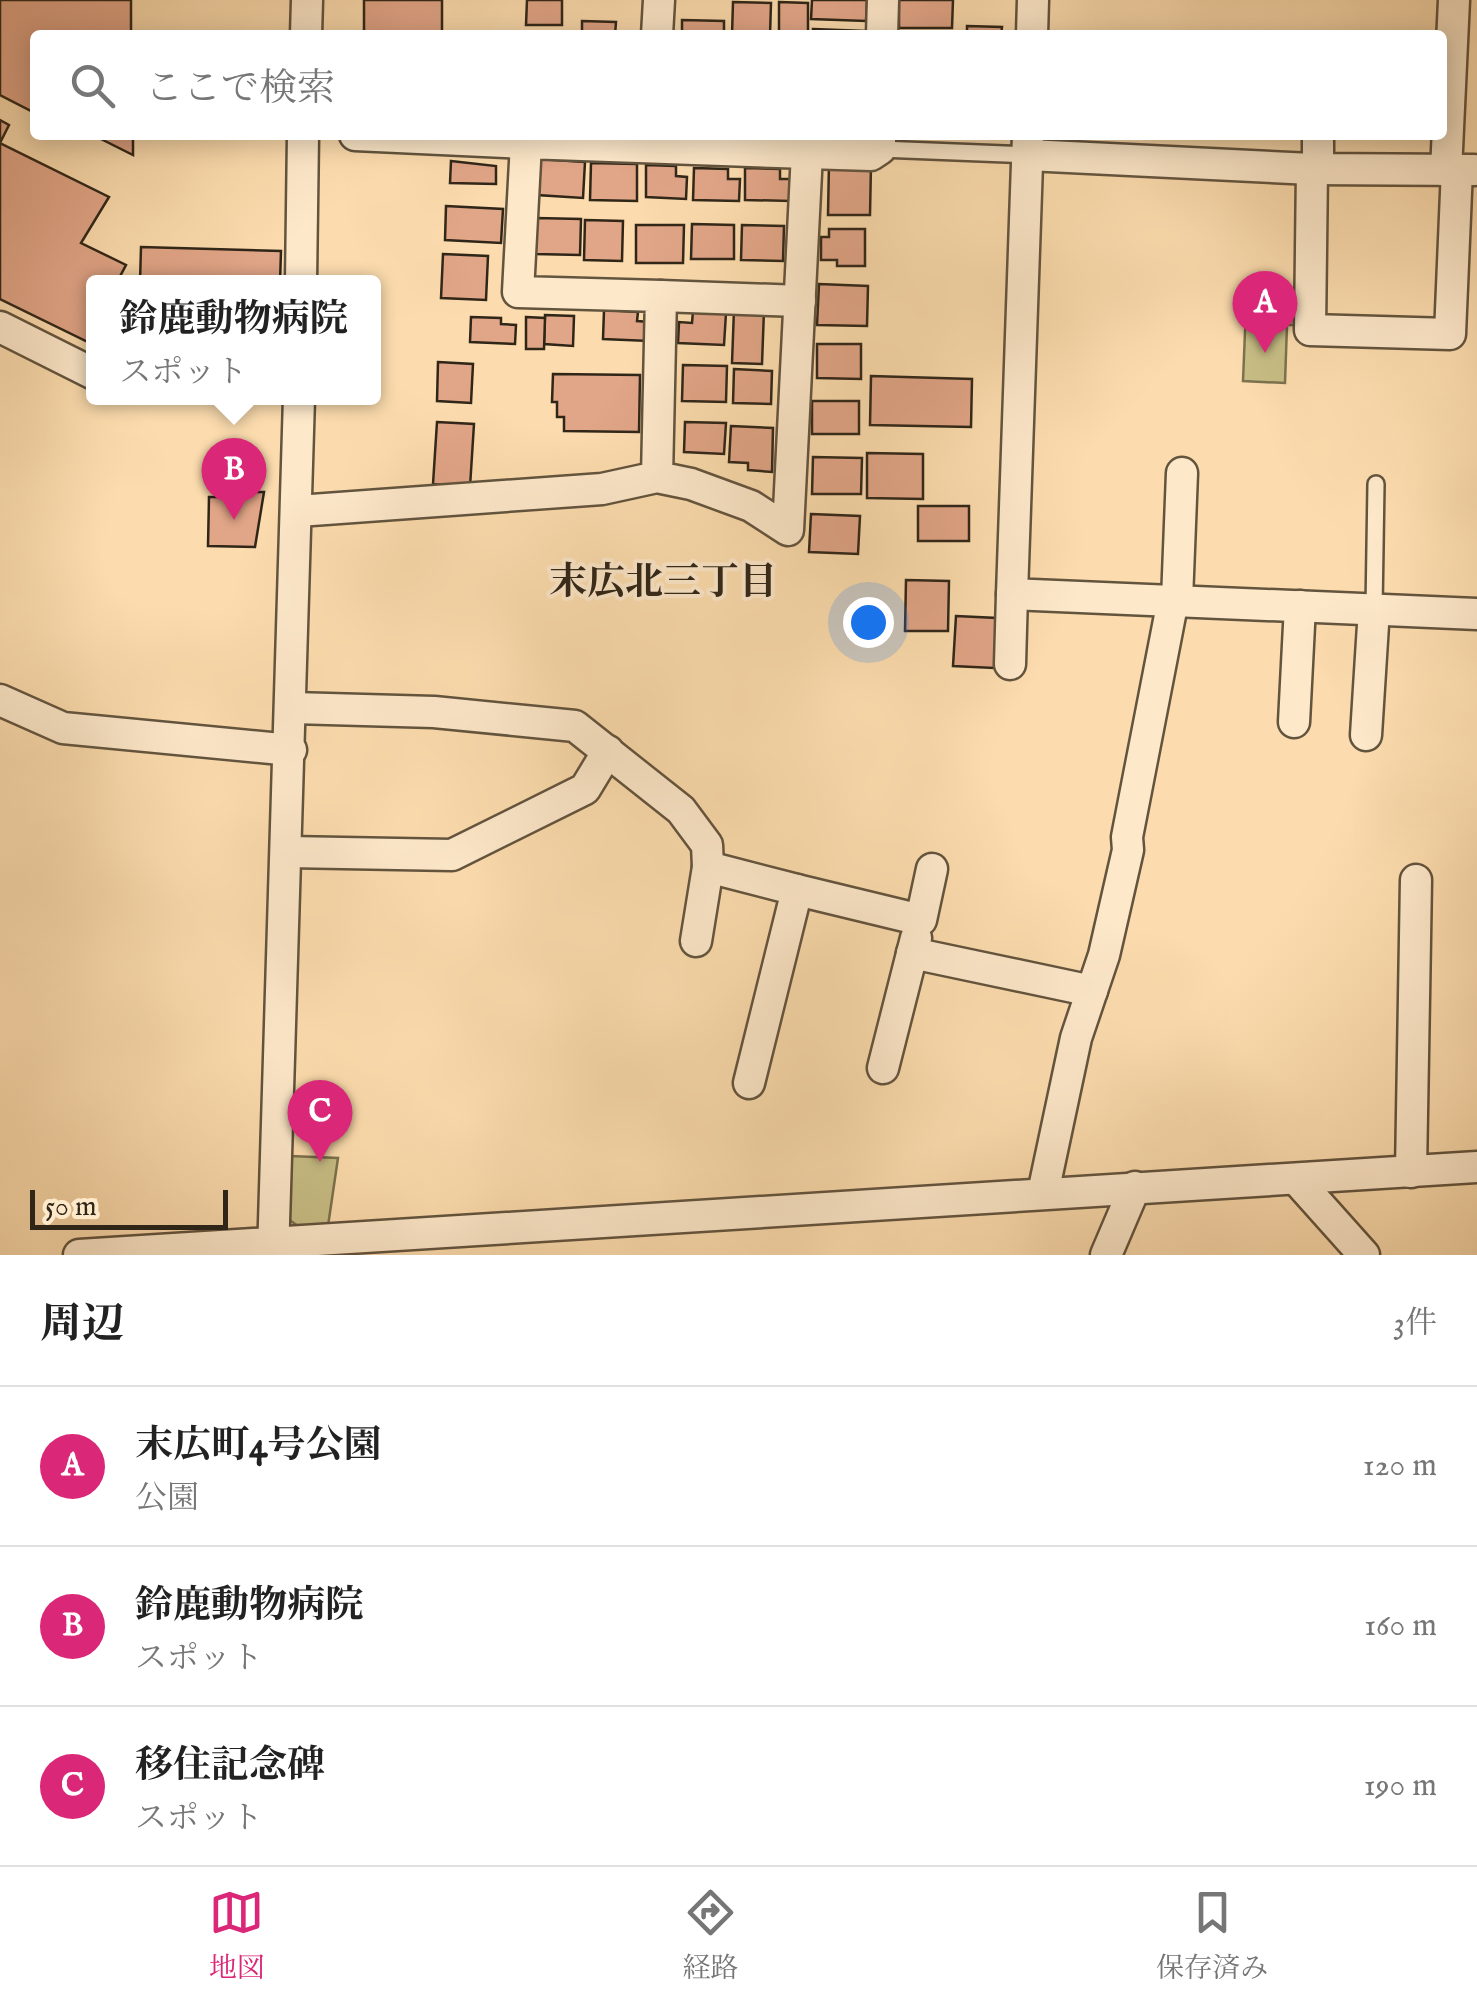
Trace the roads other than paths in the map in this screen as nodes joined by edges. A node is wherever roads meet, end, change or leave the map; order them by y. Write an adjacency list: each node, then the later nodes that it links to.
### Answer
1 (307, 0): 6 (street)
2 (658, 0): 7 (street)
3 (883, 0): 8 (street)
4 (1033, 0): 9 (street)
5 (1454, 0): 19 (street)
6 (306, 30)
7 (657, 30)
8 (882, 30)
9 (1032, 30)
10 (304, 140): 20 (street)
11 (450, 140): 15 (street)
12 (1318, 140): 18 (street)
13 (654, 141): 15 (street); 17 (street)
14 (880, 142): 16 (lane); 17 (street)
15 (526, 144): 21 (street)
16 (1028, 145): 18 (street); 30 (street)
17 (807, 153): 22 (street)
18 (1315, 168): 19 (street); 19 (street)
19 (1460, 170)
20 (301, 275)
21 (661, 296): 22 (street); 27 (street)
22 (800, 300): 27 (street)
23 (0, 327): 24 (street)
24 (86, 370)
25 (299, 405): 29 (street)
26 (1182, 473): 31 (street)
27 (657, 478): 29 (street)
28 (1376, 484): 33 (lane)
29 (298, 511): 37 (street)
30 (1012, 594): 31 (street); 35 (street)
31 (1175, 600): 32 (street); 50 (street)
32 (1300, 606): 33 (street); 38 (street)
33 (1374, 609): 34 (street); 39 (street)
34 (1477, 614)
35 (1010, 664)
36 (0, 700): 40 (street)
37 (292, 708): 40 (street); 41 (street)
38 (1294, 722)
39 (1366, 736)
40 (291, 750): 42 (street)
41 (608, 751): 42 (street); 43 (street)
42 (288, 852): 58 (street)
43 (708, 868): 46 (street); 48 (street)
44 (932, 869): 47 (street)
45 (1416, 880): 54 (street)
46 (797, 890): 47 (street); 52 (street)
47 (920, 920): 49 (street)
48 (696, 941)
49 (912, 953): 50 (street); 51 (street)
50 (1092, 991): 57 (street)
51 (882, 1068)
52 (750, 1084)
53 (1477, 1167): 54 (street)
54 (1411, 1172): 55 (street)
55 (1297, 1180): 56 (street); 61 (street)
56 (1135, 1186): 57 (street); 60 (street)
57 (1044, 1193): 58 (street)
58 (274, 1249): 59 (street)
59 (84, 1255)
60 (1106, 1255)
61 (1364, 1255)

